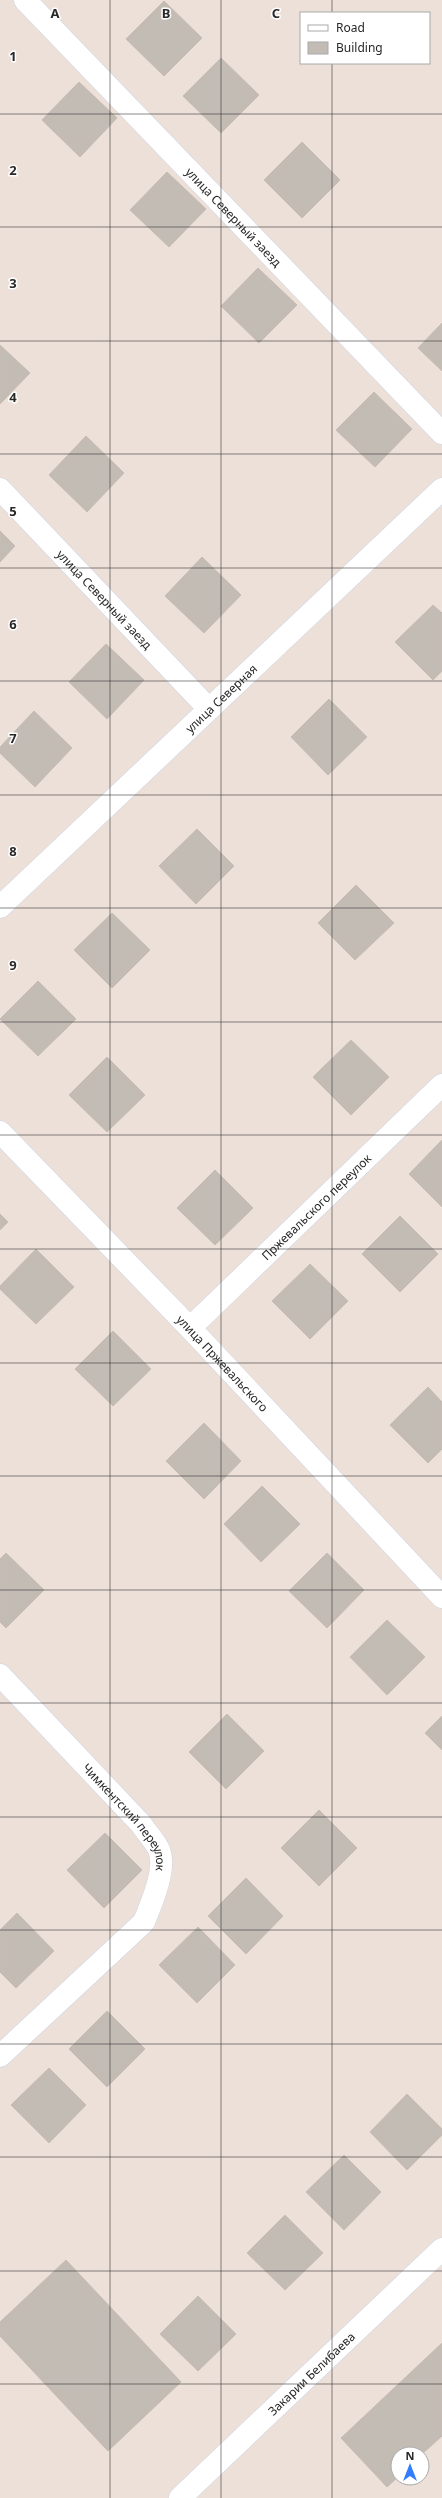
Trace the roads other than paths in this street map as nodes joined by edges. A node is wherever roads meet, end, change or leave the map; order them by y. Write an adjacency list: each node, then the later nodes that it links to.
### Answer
1 (25, 0): 2 (street, улица Северный заезд)
2 (442, 434)
3 (0, 489): 5 (street, улица Северный заезд)
4 (442, 489): 5 (street, улица Северная)
5 (209, 709): 6 (street, улица Северная)
6 (0, 907)
7 (442, 1085): 9 (street, Пржевальского переулок)
8 (0, 1132): 9 (street, улица Пржевальского)
9 (190, 1328): 10 (street, улица Пржевальского)
10 (442, 1597)
11 (0, 1675): 12 (street, Чимкентский переулок)
12 (2, 2052)
13 (442, 2249): 14 (street, Закарии Белибаева)
14 (180, 2498)

